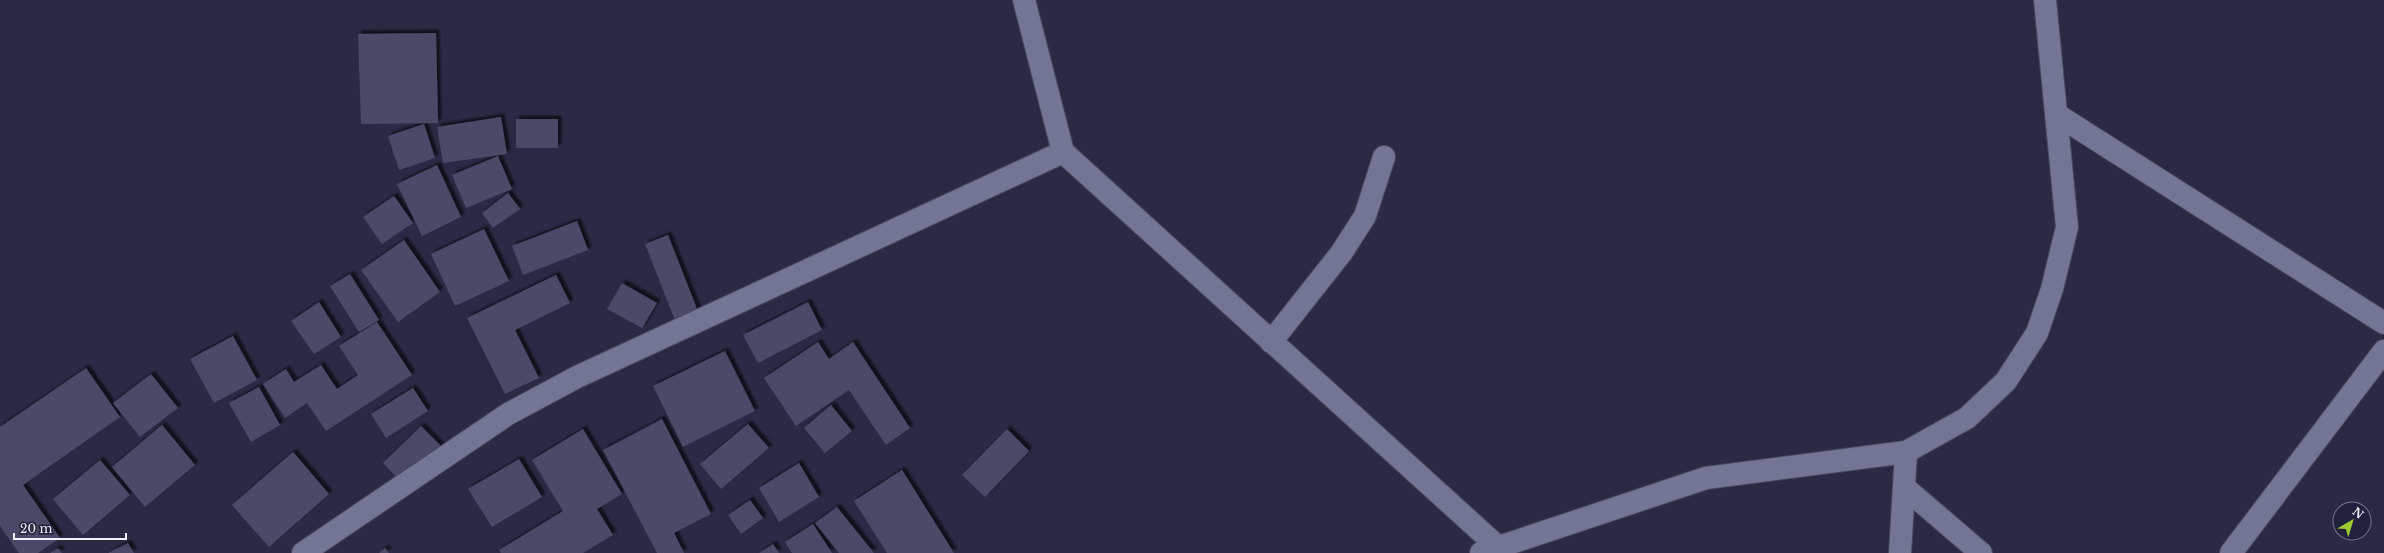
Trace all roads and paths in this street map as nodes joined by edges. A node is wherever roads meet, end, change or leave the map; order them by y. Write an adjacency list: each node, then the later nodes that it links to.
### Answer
1 (1024, 0): 4 (street)
2 (2045, 0): 3 (street)
3 (2056, 114): 6 (street); 9 (street)
4 (1063, 152): 7 (street); 12 (street)
5 (1384, 157): 7 (street)
6 (2384, 323)
7 (1271, 342): 11 (street)
8 (2384, 351): 15 (street)
9 (1906, 452): 10 (street); 11 (street)
10 (1904, 487): 13 (street); 14 (street)
11 (1490, 550)
12 (303, 553)
13 (1900, 553)
14 (1981, 553)
15 (2231, 553)

